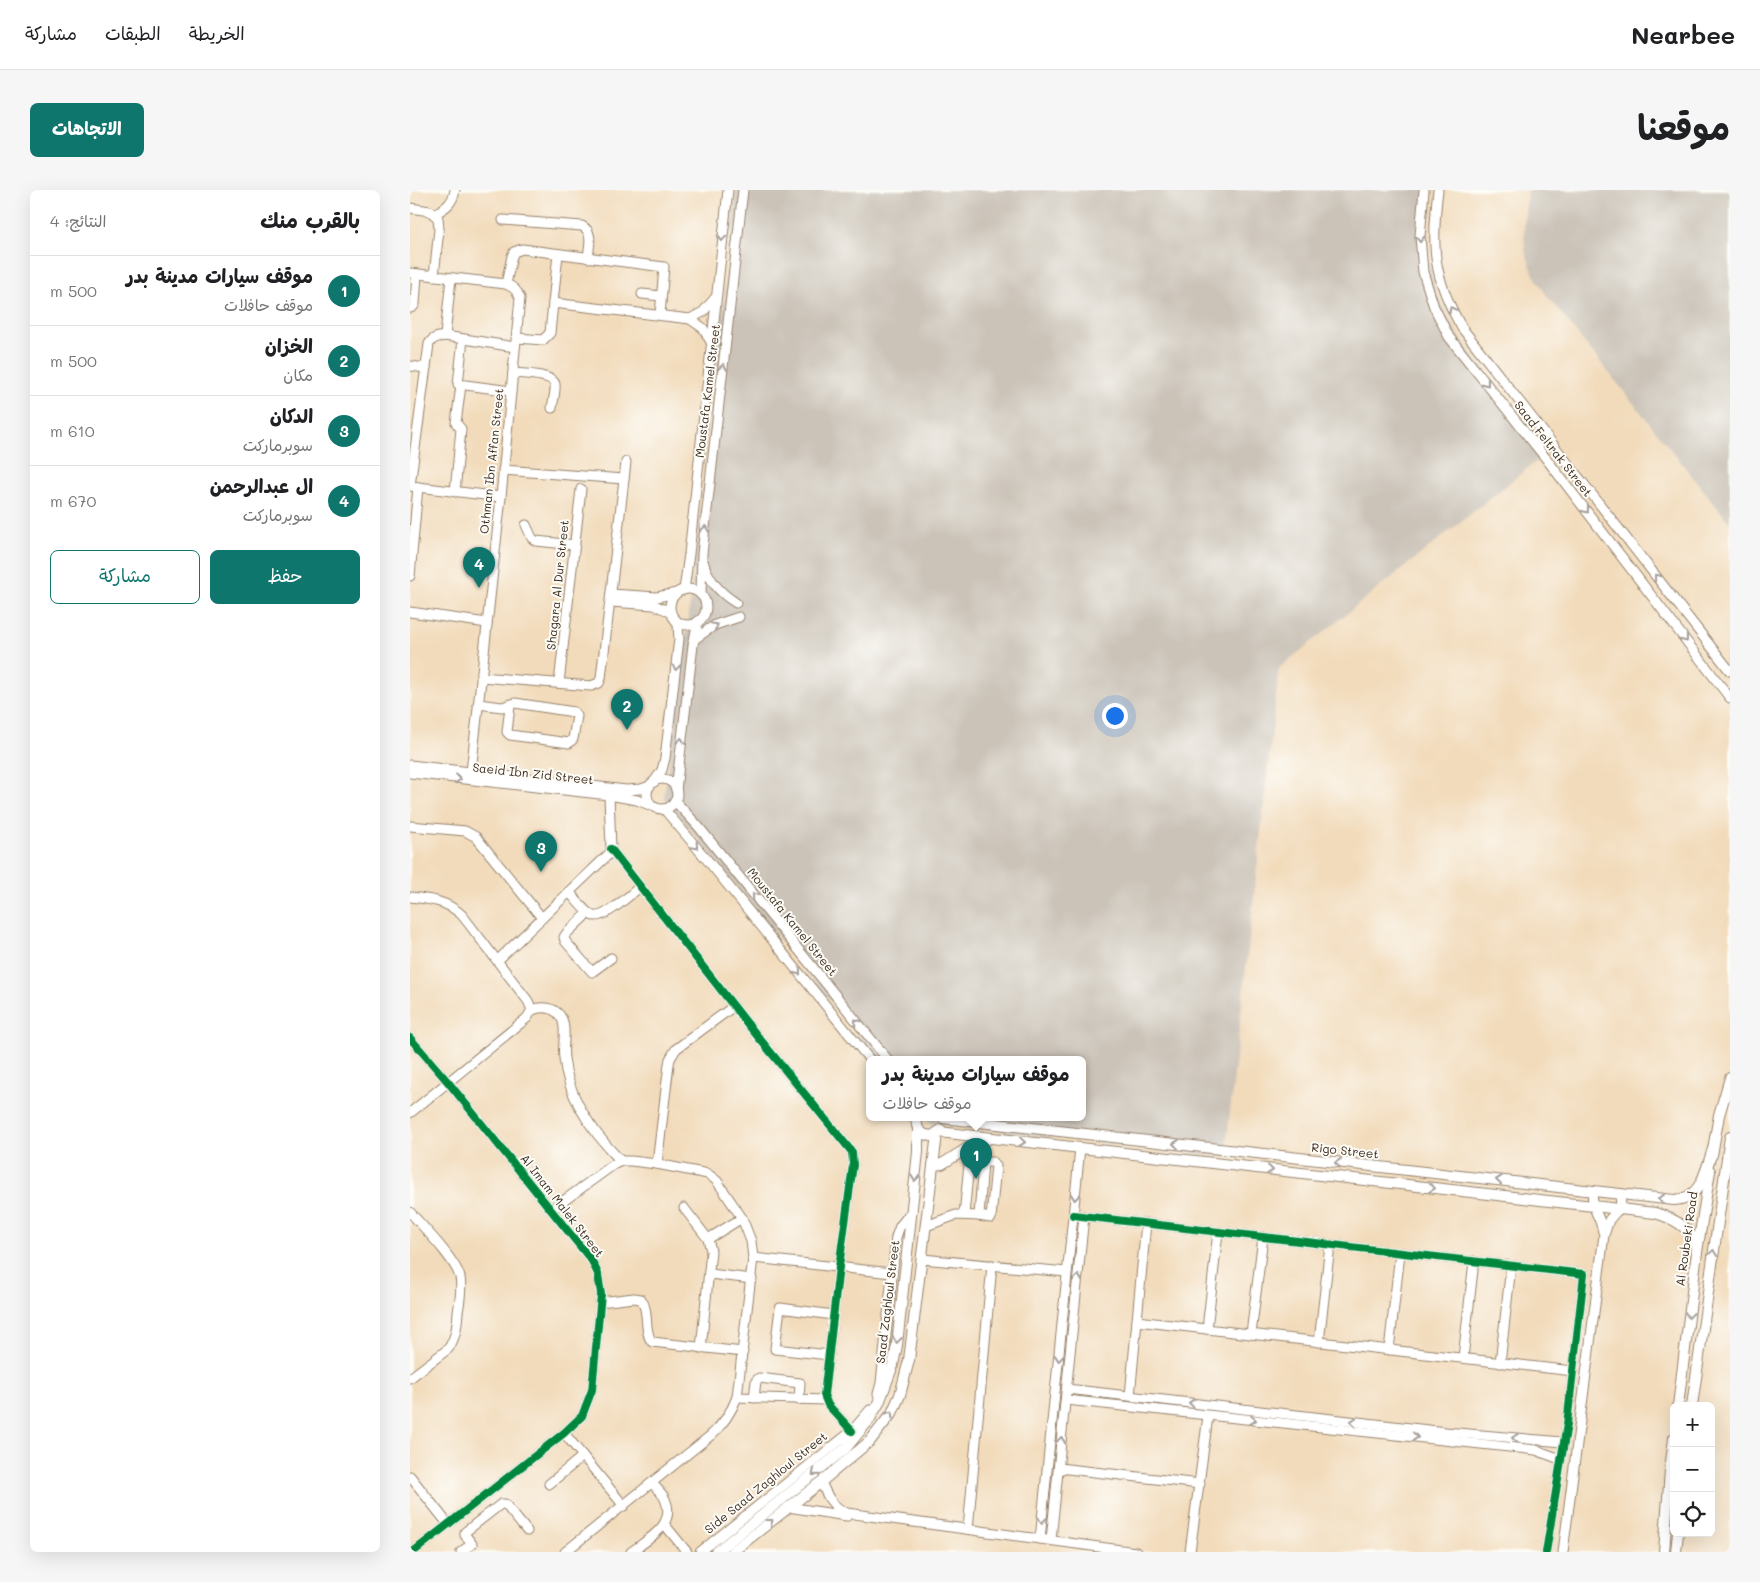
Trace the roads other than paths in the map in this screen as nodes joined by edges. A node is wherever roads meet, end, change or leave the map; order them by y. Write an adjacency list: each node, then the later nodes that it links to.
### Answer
1 (455, 190): 7 (street)
2 (728, 190): 17 (street, Moustafa Kamel Street, one-way to 17)
3 (743, 190): 48 (street, Moustafa Kamel Street, one-way to 3)
4 (1424, 190): 24 (street, Saad Feltrak Street, one-way to 24)
5 (1438, 190): 22 (street, Saad Feltrak Street, one-way to 5)
6 (410, 208): 7 (street)
7 (434, 214): 12 (street)
8 (503, 220): 10 (street)
9 (558, 254): 10 (street); 14 (street); 18 (street)
10 (588, 258): 16 (street)
11 (414, 273): 12 (street); 19 (street)
12 (434, 276): 13 (street)
13 (451, 278): 14 (street); 23 (street)
14 (506, 284): 26 (street, Othman Ibn Affan Street)
15 (642, 294): 16 (street)
16 (661, 296): 20 (street)
17 (716, 296): 21 (street); 27 (street, Moustafa Kamel Street)
18 (553, 303): 20 (street); 26 (street)
19 (410, 308)
20 (660, 315): 21 (street)
21 (690, 318): 27 (street)
22 (1464, 332): 24 (street); 28 (street); 35 (street, Saad Feltrak Street)
23 (445, 336): 25 (street); 30 (street)
24 (1449, 336): 28 (street, Saad Feltrak Street)
25 (463, 339): 26 (street); 32 (street)
26 (516, 342): 31 (street, Othman Ibn Affan Street)
27 (711, 342): 49 (street, Moustafa Kamel Street)
28 (1456, 344): 36 (street, Saad Feltrak Street, one-way to 36)
29 (410, 366): 30 (street)
30 (426, 368): 42 (street)
31 (513, 373): 33 (street, Othman Ibn Affan Street); 34 (street)
32 (461, 385): 33 (street); 44 (street)
33 (511, 391): 40 (street, Othman Ibn Affan Street)
34 (552, 408)
35 (1550, 440): 36 (street); 37 (street, Saad Feltrak Street)
36 (1538, 449): 38 (street, Saad Feltrak Street)
37 (1560, 452): 38 (street); 63 (street, Saad Feltrak Street, one-way to 37)
38 (1548, 461): 66 (street, Saad Feltrak Street, one-way to 66)
39 (626, 462): 41 (street)
40 (503, 470): 41 (street); 45 (street, Othman Ibn Affan Street)
41 (624, 479): 54 (street)
42 (414, 487): 44 (street); 51 (street)
43 (581, 489): 47 (street, Shagara Al Dur Street)
44 (456, 492): 45 (street)
45 (501, 497): 60 (street, Othman Ibn Affan Street)
46 (526, 525): 47 (street)
47 (575, 545): 65 (street, Shagara Al Dur Street)
48 (702, 554): 50 (street, Moustafa Kamel Street); 55 (street)
49 (688, 563): 50 (street); 52 (street, Moustafa Kamel Street)
50 (701, 564): 53 (street, Moustafa Kamel Street)
51 (410, 576)
52 (680, 591): 53 (street); 54 (street); 57 (street)
53 (701, 595): 59 (street)
54 (611, 598): 57 (street); 65 (street)
55 (736, 603)
56 (410, 612): 60 (street)
57 (673, 615): 59 (street); 62 (street)
58 (740, 617): 61 (street, one-way to 58)
59 (698, 621): 61 (street)
60 (487, 623): 64 (street, Othman Ibn Affan Street)
61 (693, 643): 62 (street); 71 (street, one-way to 61)
62 (678, 644): 69 (street, one-way to 69)
63 (1730, 671)
64 (481, 678): 65 (street); 67 (street, Othman Ibn Affan Street)
65 (559, 684)
66 (1730, 698)
67 (478, 704): 68 (street); 72 (street, Othman Ibn Affan Street)
68 (510, 706): 68 (street)
69 (664, 763): 71 (street); 74 (street)
70 (410, 765): 72 (street, Saeid Ibn Zid Street)
71 (678, 765): 75 (street)
72 (471, 772): 76 (street, Saeid Ibn Zid Street)
73 (410, 773): 77 (street, Saeid Ibn Zid Street, one-way to 77)
74 (652, 784): 75 (street); 76 (street, Saeid Ibn Zid Street); 79 (street)
75 (676, 790): 78 (street)
76 (633, 794): 77 (street, Saeid Ibn Zid Street); 79 (street, Saeid Ibn Zid Street)
77 (609, 796): 82 (street)
78 (675, 800): 80 (street); 94 (street, Moustafa Kamel Street, one-way to 78)
79 (652, 806): 80 (street)
80 (664, 809): 93 (street, one-way to 93)
81 (410, 826): 87 (street)
82 (610, 849): 83 (street); 84 (street)
83 (640, 886): 86 (street); 90 (street)
84 (569, 892): 86 (street); 87 (street)
85 (410, 897): 89 (street)
86 (588, 913): 88 (street)
87 (542, 918): 89 (street)
88 (611, 958)
89 (498, 960): 91 (street)
90 (734, 1006): 110 (street); 140 (street)
91 (532, 1010): 96 (street); 108 (street)
92 (410, 1038): 96 (street, Al Imam Malek Street)
93 (867, 1056)
94 (885, 1056)
95 (1730, 1078): 106 (main road, Al Roubeki Road)
96 (448, 1082): 97 (street); 118 (street, Al Imam Malek Street)
97 (410, 1113)
98 (942, 1121): 101 (main road, Saad Zaghloul Street)
99 (968, 1121): 102 (main road); 107 (main road, Rigo Street, one-way to 99)
100 (916, 1122): 101 (main road); 119 (main road, Saad Zaghloul Street, one-way to 119)
101 (938, 1133): 102 (main road); 111 (main road, Saad Zaghloul Street)
102 (966, 1135): 103 (main road)
103 (990, 1138): 105 (main road, one-way to 105); 111 (main road)
104 (1730, 1138): 170 (main road, one-way to 104)
105 (1080, 1148): 112 (main road); 122 (street, one-way to 122)
106 (1713, 1149): 114 (main road, Rigo Street, one-way to 114); 133 (main road, Al Roubeki Road)
107 (1248, 1152): 112 (main road); 113 (main road, Rigo Street, one-way to 107)
108 (621, 1161): 110 (street); 118 (street)
109 (983, 1162): 121 (street); 123 (street); 123 (street)
110 (657, 1164): 125 (street)
111 (933, 1165): 127 (main road, Saad Zaghloul Street)
112 (1246, 1167): 115 (main road, one-way to 115)
113 (1593, 1191): 114 (main road, Rigo Street); 115 (street)
114 (1620, 1194): 117 (street)
115 (1593, 1206): 117 (main road); 129 (street)
116 (684, 1208): 131 (street)
117 (1620, 1209): 129 (street); 133 (main road)
118 (551, 1210): 145 (street, Al Imam Malek Street)
119 (912, 1211): 141 (street, Side Saad Zaghloul Street); 193 (main road, Saad Zaghloul Street, one-way to 193)
120 (410, 1212): 160 (street)
121 (964, 1215): 123 (street); 127 (street)
122 (1073, 1215): 124 (street); 142 (street)
123 (979, 1216)
124 (1084, 1216): 126 (street); 148 (street, one-way to 124)
125 (742, 1218): 131 (street); 135 (street)
126 (1146, 1223): 128 (street); 149 (street)
127 (926, 1226): 136 (main road, Saad Zaghloul Street)
128 (1218, 1232): 130 (street); 150 (street)
129 (1604, 1235): 208 (street)
130 (1262, 1237): 132 (street); 151 (street)
131 (708, 1239): 143 (street)
132 (1330, 1245): 134 (street); 152 (street)
133 (1698, 1252): 169 (main road, Al Roubeki Road, one-way to 169)
134 (1400, 1253): 137 (street); 154 (street)
135 (753, 1258): 140 (street); 144 (street)
136 (922, 1259): 138 (street); 182 (main road, Saad Zaghloul Street, one-way to 136)
137 (1474, 1261): 139 (street); 157 (street)
138 (992, 1265): 142 (street); 190 (street)
139 (1512, 1266): 158 (street); 159 (street)
140 (839, 1267): 141 (street); 146 (street)
141 (892, 1272): 174 (street, Side Saad Zaghloul Street)
142 (1067, 1272): 147 (street)
143 (710, 1274): 144 (street); 153 (street)
144 (752, 1279): 155 (street)
145 (600, 1302): 153 (street); 175 (street, Al Imam Malek Street)
146 (833, 1315): 156 (street); 156 (street)
147 (1063, 1316): 148 (street); 194 (street, one-way to 194)
148 (1074, 1317): 161 (street)
149 (1137, 1321): 150 (street); 163 (street)
150 (1207, 1329): 151 (street)
151 (1251, 1334): 152 (street)
152 (1319, 1342): 154 (street)
153 (701, 1348): 155 (street)
154 (1389, 1350): 157 (street)
155 (743, 1352): 164 (street)
156 (829, 1355): 167 (street)
157 (1463, 1358): 158 (street)
158 (1500, 1363): 159 (street)
159 (1573, 1371): 176 (street)
160 (410, 1378)
161 (1067, 1389): 162 (street); 168 (street)
162 (1117, 1394): 163 (street); 171 (street)
163 (1130, 1396): 173 (street, one-way to 163)
164 (738, 1397): 165 (street); 183 (street)
165 (754, 1398): 166 (street); 166 (street)
166 (799, 1400): 167 (street)
167 (825, 1400): 174 (street)
168 (1066, 1400): 171 (street); 180 (street, one-way to 168)
169 (1679, 1402)
170 (1693, 1402)
171 (1116, 1405): 172 (street)
172 (1208, 1416): 173 (street, one-way to 173); 185 (street)
173 (1389, 1430): 176 (street, one-way to 173); 179 (street, one-way to 179)
174 (852, 1431): 201 (street, Side Saad Zaghloul Street)
175 (564, 1433): 178 (street); 188 (street, Al Imam Malek Street)
176 (1563, 1442): 179 (street)
177 (1673, 1447): 209 (main road)
178 (583, 1456): 184 (street); 186 (street)
179 (1560, 1459): 207 (street)
180 (1058, 1468): 185 (street); 195 (street)
181 (410, 1476): 188 (street)
182 (821, 1482): 187 (main road, Saad Zaghloul Street); 190 (street)
183 (652, 1483): 186 (street); 189 (street)
184 (549, 1484)
185 (1200, 1484): 206 (street)
186 (624, 1506): 198 (street)
187 (788, 1508): 193 (main road, Saad Zaghloul Street, one-way to 187); 204 (street)
188 (448, 1524): 196 (street, Al Imam Malek Street)
189 (665, 1525): 199 (street); 200 (street)
190 (968, 1529): 194 (street)
191 (527, 1530): 197 (street)
192 (1678, 1537): 210 (main road)
193 (742, 1538): 202 (main road, Saad Zaghloul Street); 203 (main road, Saad Zaghloul Street)
194 (1040, 1539): 195 (street)
195 (1051, 1540): 205 (street)
196 (412, 1552)
197 (461, 1552)
198 (565, 1552)
199 (631, 1552)
200 (686, 1552)
201 (700, 1552)
202 (716, 1552)
203 (732, 1552)
204 (1093, 1552)
205 (1136, 1552)
206 (1190, 1552)
207 (1546, 1552)
208 (1563, 1552)
209 (1664, 1552)
210 (1676, 1552)

